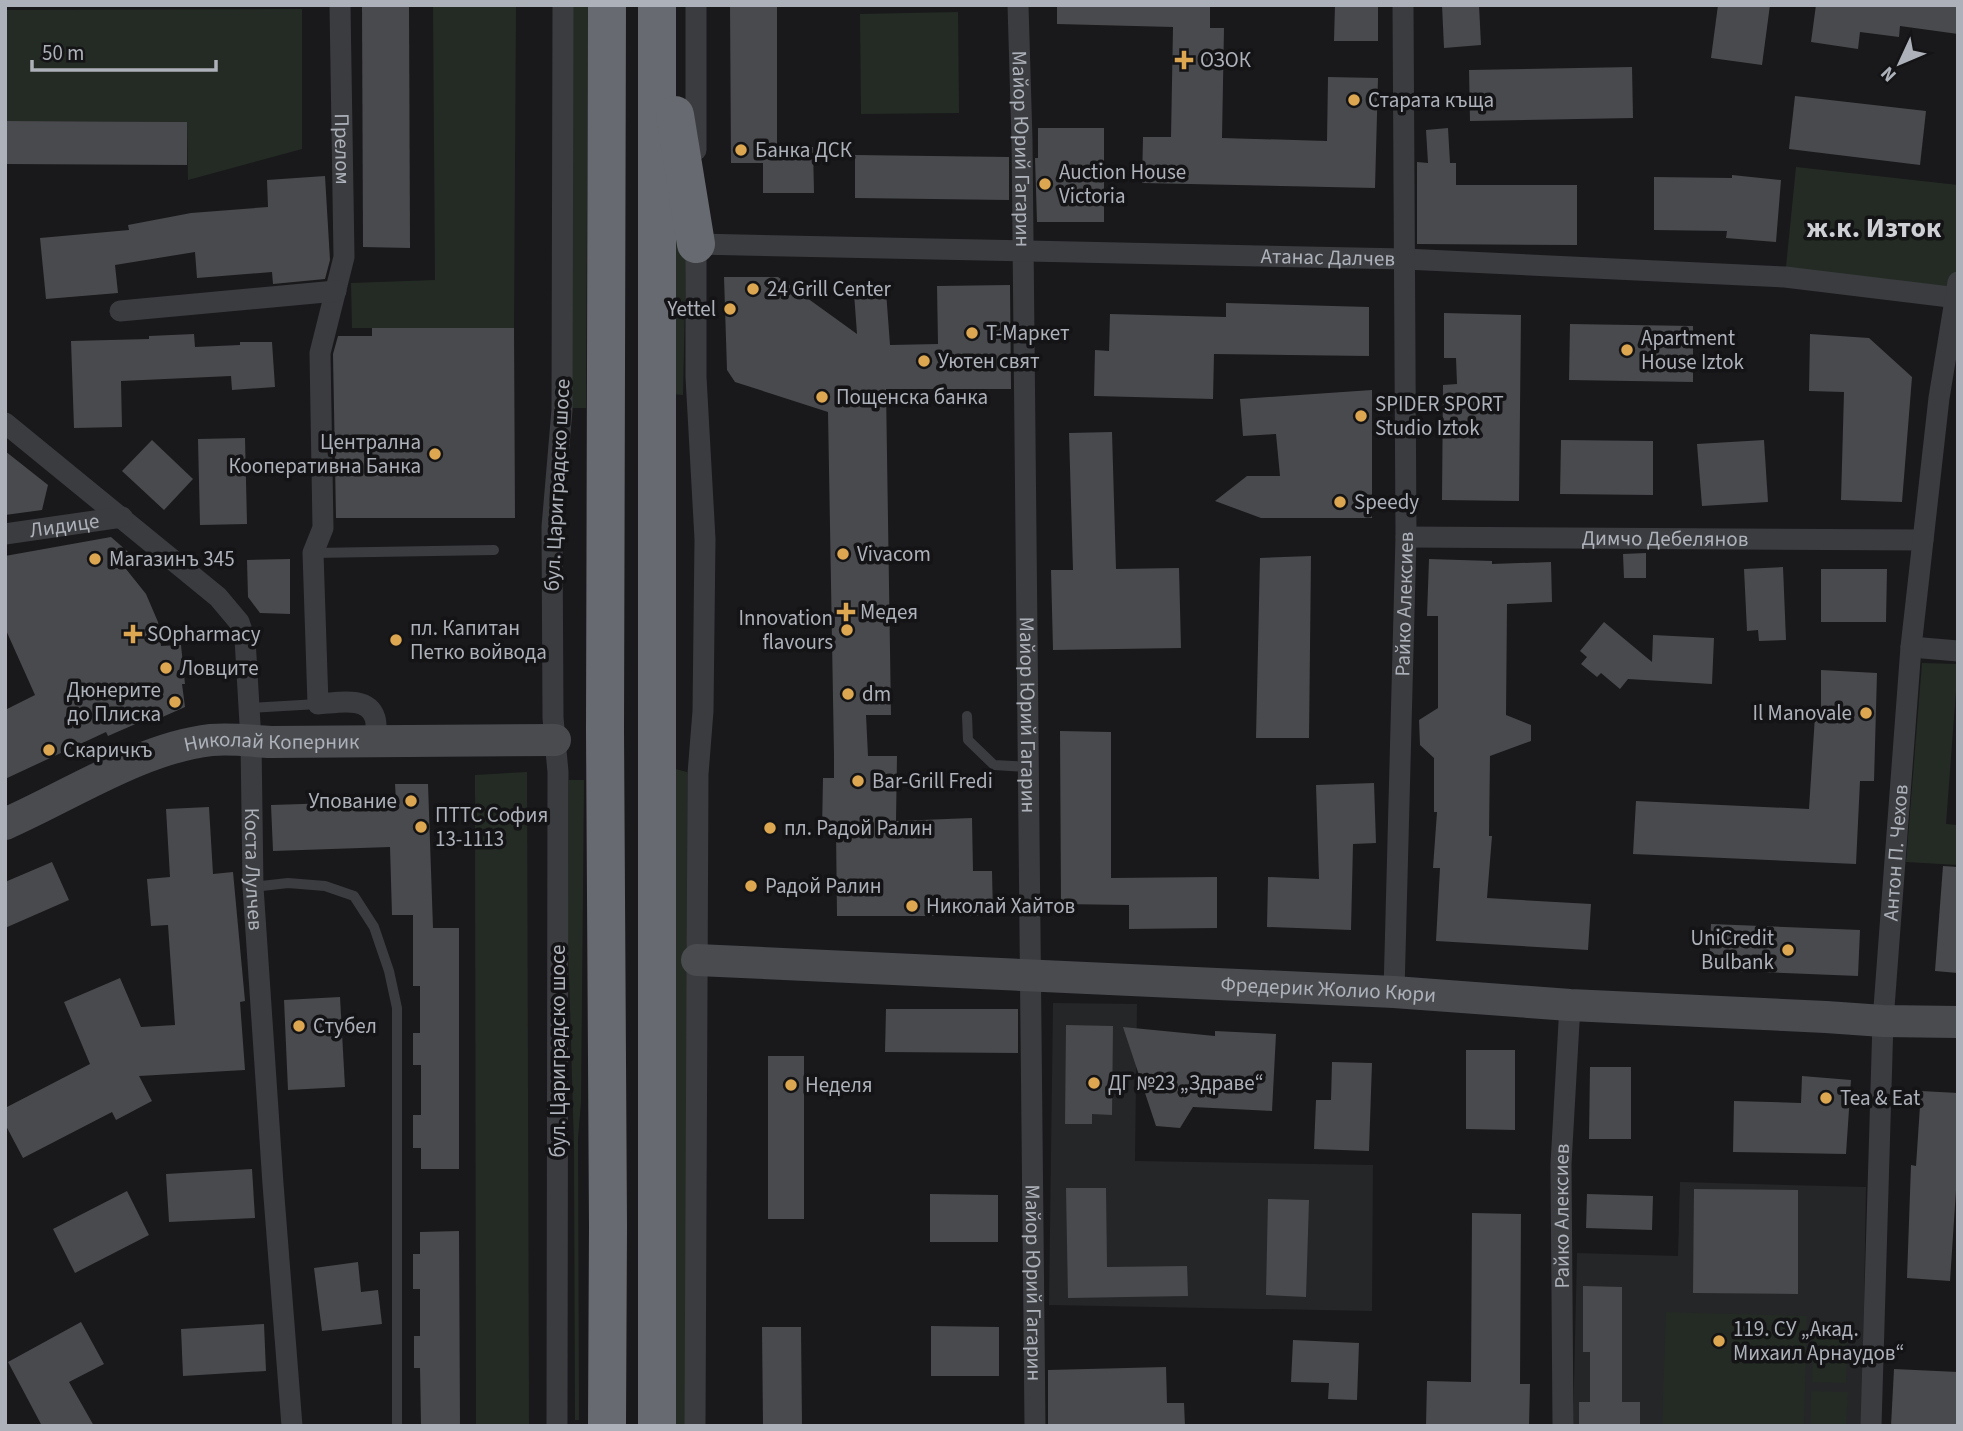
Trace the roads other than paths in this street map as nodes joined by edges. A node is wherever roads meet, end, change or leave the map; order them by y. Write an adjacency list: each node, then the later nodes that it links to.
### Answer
1 (340, 5): 11 (street, Прелом)
2 (563, 5): 26 (street, бул. Цариградско шосе)
3 (607, 5): 38 (highway, бул. Цариградско шосе)
4 (657, 5): 8 (highway); 44 (highway)
5 (696, 5): 8 (street)
6 (1018, 5): 9 (street, Майор Юрий Гагарин)
7 (1403, 5): 10 (street, Райко Алексиев)
8 (696, 244): 9 (street, Атанас Далчев); 32 (street)
9 (1023, 251): 10 (street, Атанас Далчев); 29 (street, Майор Юрий Гагарин)
10 (1405, 259): 12 (street, Атанас Далчев); 17 (street, Райко Алексиев)
11 (336, 291): 13 (street); 20 (street, Прелом)
12 (1957, 292): 18 (street, Антон П. Чехов)
13 (120, 312)
14 (5, 423): 15 (street, Коста Лулчев)
15 (122, 517): 16 (street, Лидице); 24 (street, Коста Лулчев)
16 (5, 534)
17 (1406, 537): 18 (street, Димчо Дебелянов); 34 (street, Райко Алексиев)
18 (1923, 540): 21 (street, Антон П. Чехов)
19 (494, 551): 20 (lane)
20 (313, 553): 23 (street)
21 (1911, 648): 22 (street); 36 (street, Антон П. Чехов)
22 (1958, 651)
23 (318, 704): 24 (lane); 28 (street)
24 (248, 708): 27 (street, Коста Лулчев)
25 (967, 716): 29 (lane)
26 (555, 740): 28 (street, Николай Коперник); 41 (street, бул. Цариградско шосе)
27 (251, 741): 28 (street, Николай Коперник); 30 (street, Николай Коперник); 31 (street, Коста Лулчев)
28 (376, 741)
29 (1029, 767): 33 (street, Майор Юрий Гагарин)
30 (5, 824)
31 (253, 887): 39 (street, Коста Лулчев); 40 (lane)
32 (697, 960): 33 (street, Фредерик Жолио Кюри); 45 (street)
33 (1032, 976): 34 (street, Фредерик Жолио Кюри); 46 (street, Майор Юрий Гагарин)
34 (1394, 992): 35 (street, Фредерик Жолио Кюри)
35 (1570, 1005): 36 (street, Фредерик Жолио Кюри); 47 (street, Райко Алексиев)
36 (1883, 1021): 37 (street, Фредерик Жолио Кюри); 48 (street, Антон П. Чехов)
37 (1958, 1022)
38 (608, 1226): 42 (highway); 43 (highway, бул. Цариградско шосе)
39 (292, 1426)
40 (397, 1426)
41 (557, 1426)
42 (583, 1426)
43 (607, 1426)
44 (657, 1426)
45 (695, 1426)
46 (1035, 1426)
47 (1563, 1426)
48 (1871, 1426)

